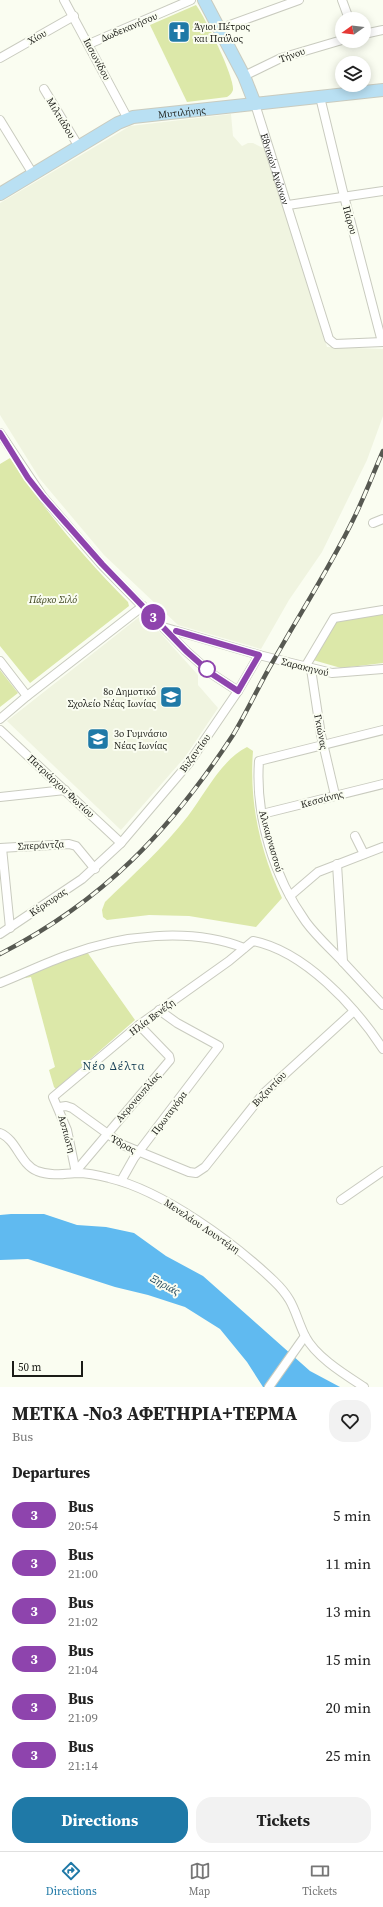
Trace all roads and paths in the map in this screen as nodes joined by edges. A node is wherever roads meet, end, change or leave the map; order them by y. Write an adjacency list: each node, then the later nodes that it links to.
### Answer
1 (64, 0): 7 (street, Ιασωνίδου)
2 (191, 0): 12 (street, Δωδεκανήσου)
3 (204, 0): 8 (street, Εθνικών Αγώνων)
4 (298, 0): 8 (street)
5 (342, 0): 6 (street)
6 (346, 12)
7 (74, 16): 12 (street, Ιασωνίδου); 13 (street, Χίου)
8 (219, 29): 14 (street, Εθνικών Αγώνων)
9 (383, 30): 10 (street)
10 (371, 33)
11 (335, 42): 14 (street, Τήνου)
12 (89, 44): 19 (street, Ιασωνίδου)
13 (0, 58)
14 (244, 76): 18 (street, Εθνικών Αγώνων)
15 (44, 89): 21 (street, Μιλτιάδου)
16 (383, 90): 17 (street, Μυτιλήνης)
17 (320, 97): 18 (street, Μυτιλήνης); 25 (street, Πάρου)
18 (254, 104): 19 (street, Μυτιλήνης); 26 (street, Εθνικών Αγώνων)
19 (128, 119): 21 (street, Μυτιλήνης)
20 (0, 120): 22 (street)
21 (78, 147): 22 (street, Μυτιλήνης)
22 (33, 174): 24 (street, Μυτιλήνης)
23 (383, 191): 25 (street)
24 (0, 194)
25 (344, 196): 26 (street); 27 (street, Πάρου)
26 (288, 205): 27 (street, Εθνικών Αγώνων)
27 (383, 342)
28 (0, 433): 31 (street)
29 (383, 519): 30 (street)
30 (373, 523)
31 (143, 606): 33 (street); 39 (street)
32 (383, 610): 36 (street)
33 (162, 626): 34 (street, Σαρακηνού); 38 (street)
34 (259, 655): 36 (street, Σαρακηνού); 38 (street, Βυζαντίου)
35 (0, 661): 39 (street)
36 (308, 668): 37 (street, Σαρακηνού); 43 (street, Γκιώνας)
37 (383, 669)
38 (238, 691): 50 (street, Βυζαντίου)
39 (28, 696): 40 (street)
40 (0, 719)
41 (0, 730): 45 (street, Πατριάρχου Φωτίου)
42 (383, 730): 43 (street)
43 (323, 745): 46 (street, Γκιώνας); 48 (street, Αλικαρνασσού)
44 (383, 784): 46 (street, Κεσσάνης)
45 (66, 790): 47 (street); 50 (street, Πατριάρχου Φωτίου)
46 (335, 795): 48 (street, Κεσσάνης)
47 (0, 796)
48 (262, 814): 56 (street, Αλικαρνασσού)
49 (355, 836): 53 (street)
50 (121, 843): 55 (street, Βυζαντίου)
51 (383, 847): 53 (street)
52 (1, 848): 55 (street, Σπεράντζα); 57 (street)
53 (364, 854): 54 (street)
54 (337, 864): 56 (street); 60 (street)
55 (95, 869): 57 (street, Κέρκυρας)
56 (290, 896): 60 (street, Αλικαρνασσού)
57 (10, 928): 58 (street, Κέρκυρας)
58 (0, 934)
59 (244, 948): 61 (street); 63 (street, Ηλία Βενέζη); 64 (street, Ηλία Βενέζη)
60 (343, 962): 62 (street, Αλικαρνασσού)
61 (0, 983)
62 (383, 1005)
63 (159, 1010): 65 (street, Ηλία Βενέζη); 71 (street, Πρωταγόρα)
64 (354, 1011): 66 (street); 74 (street, Βυζαντίου)
65 (139, 1026): 67 (street, Ηλία Βενέζη); 70 (street, Ακροναυπλίας)
66 (383, 1049)
67 (54, 1097): 68 (street, Ασπιώτη)
68 (59, 1108): 70 (street, Ύδρας); 73 (street, Ασπιώτη)
69 (0, 1133): 73 (street, Μενελάου Λουντέμη)
70 (106, 1134): 71 (street, Ύδρας); 73 (street, Ακροναυπλίας)
71 (139, 1152): 74 (street, Ύδρας); 75 (street, Πρωταγόρα)
72 (383, 1171): 76 (street)
73 (76, 1172): 75 (street, Μενελάου Λουντέμη)
74 (193, 1173)
75 (121, 1181): 77 (street, Μενελάου Λουντέμη)
76 (341, 1200)
77 (305, 1336): 78 (street); 79 (street, Μενελάου Λουντέμη)
78 (269, 1387)
79 (364, 1387)

